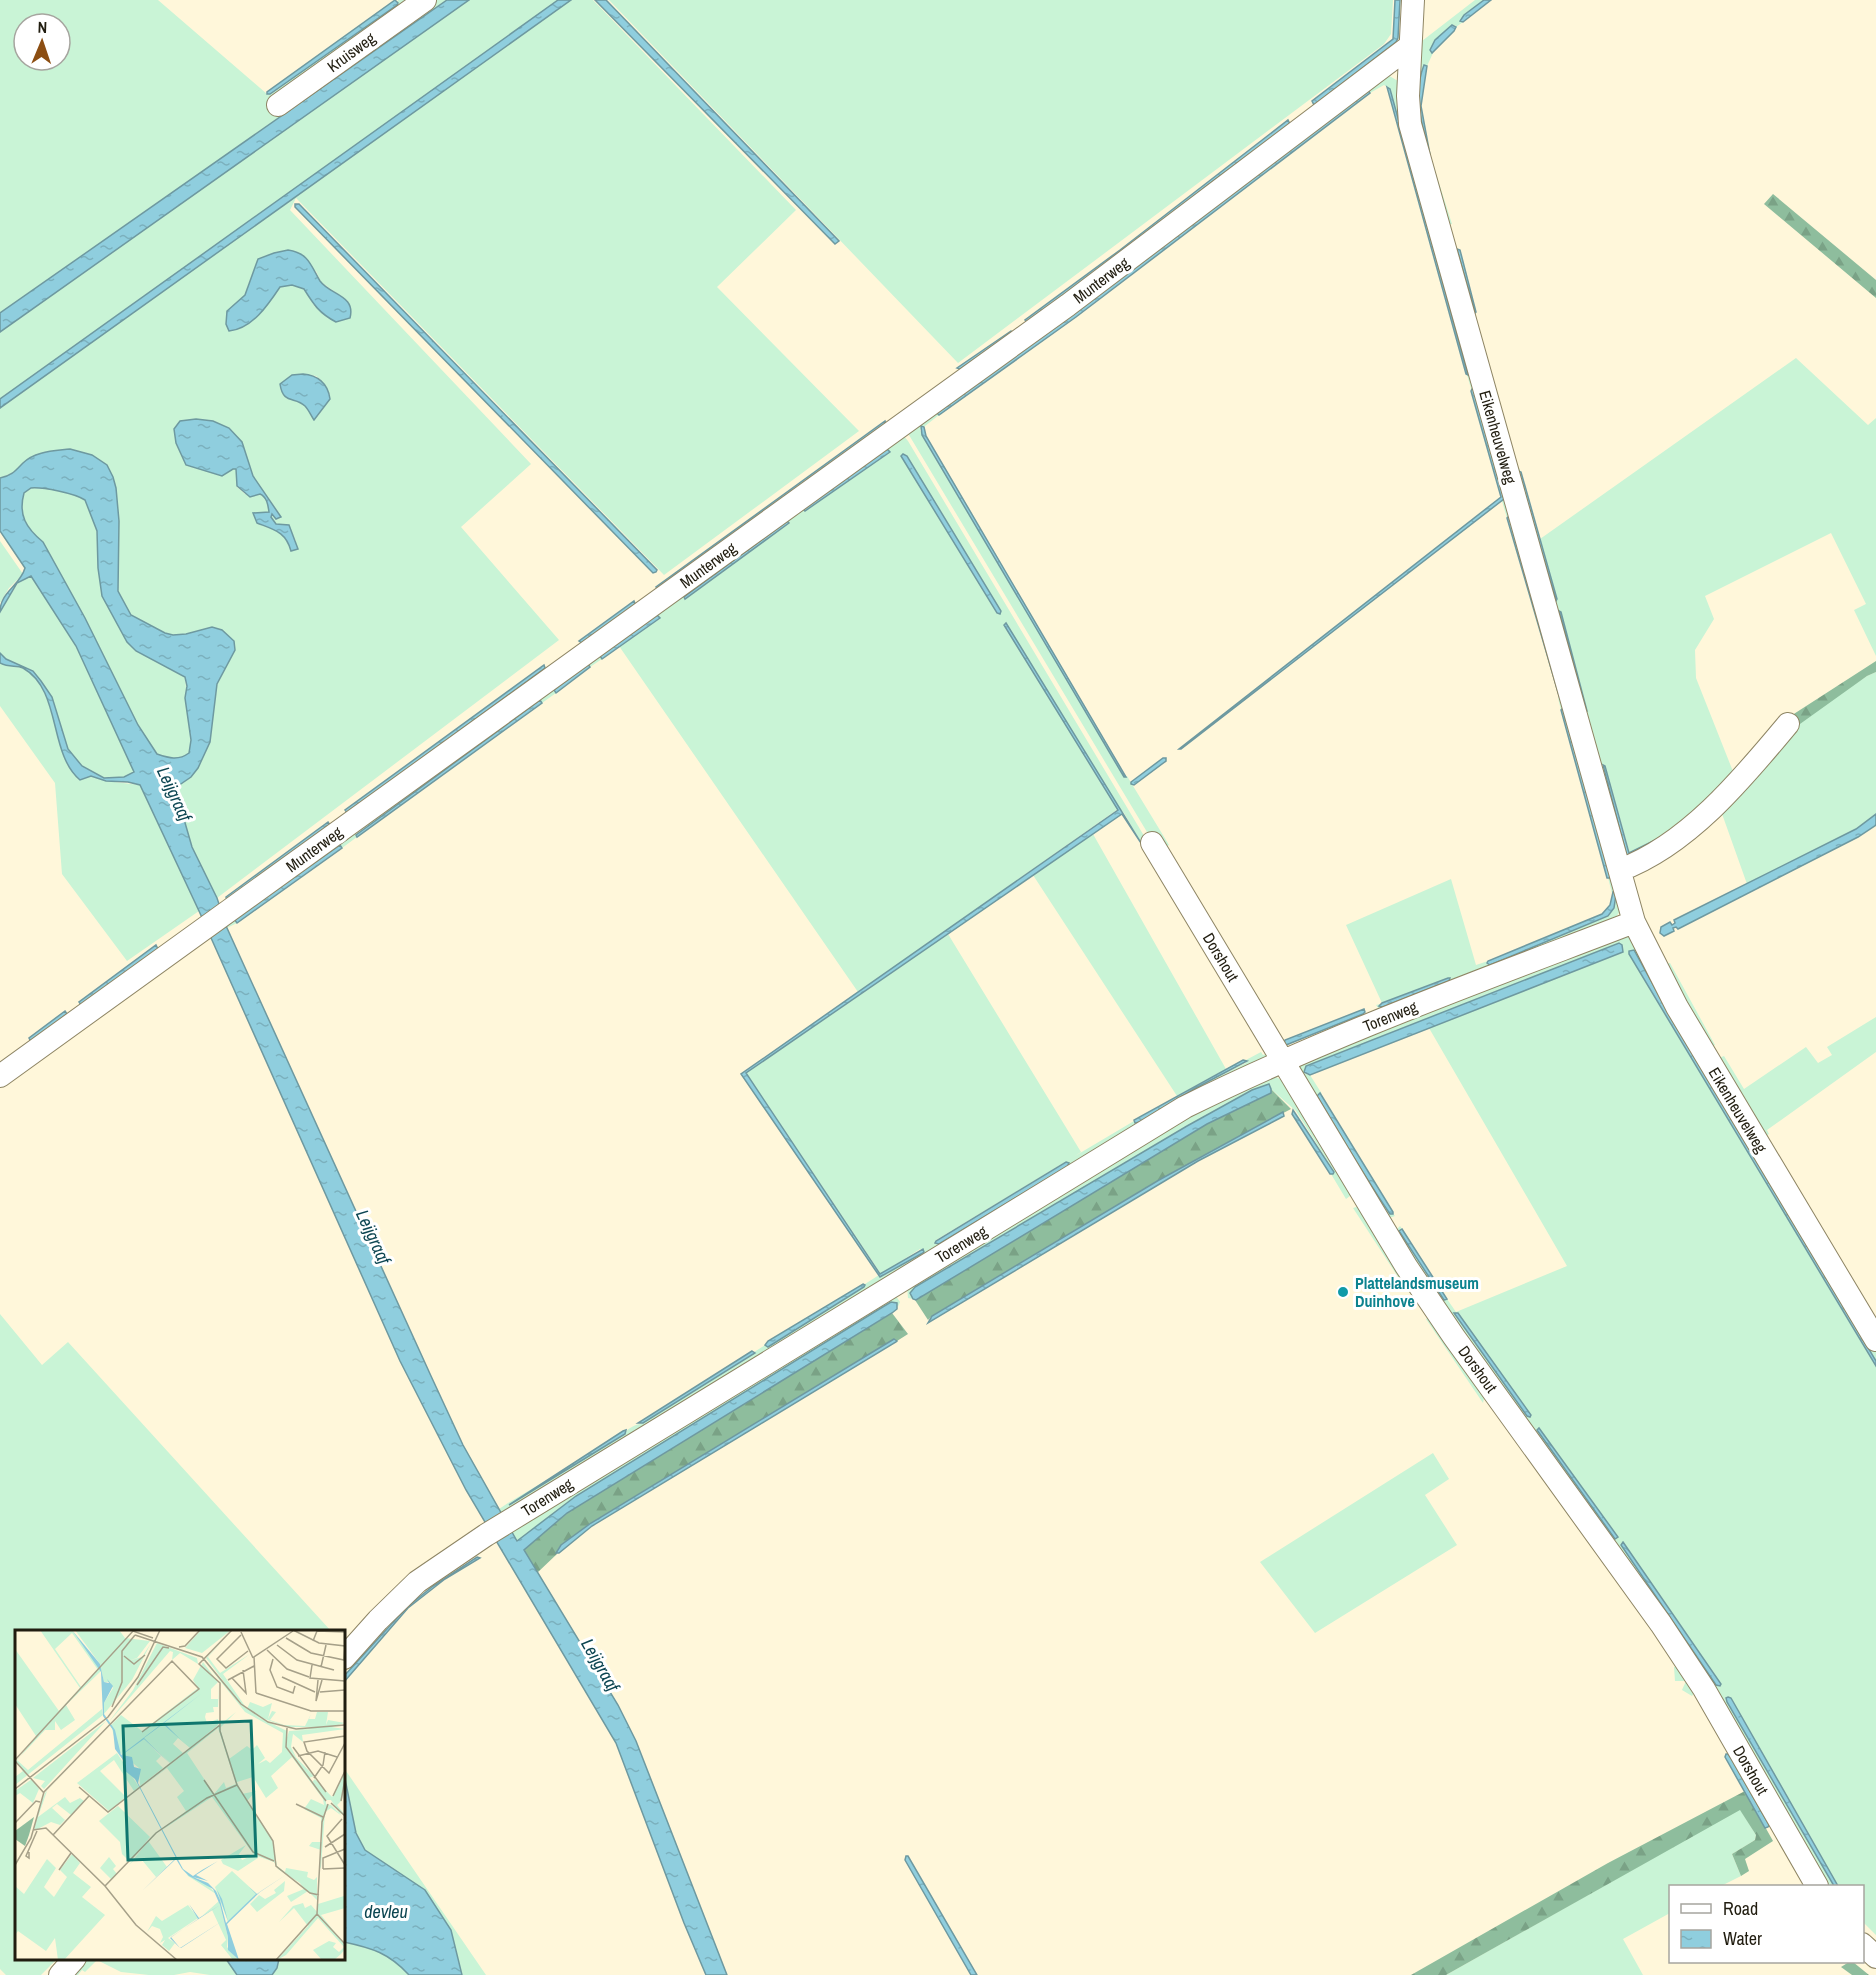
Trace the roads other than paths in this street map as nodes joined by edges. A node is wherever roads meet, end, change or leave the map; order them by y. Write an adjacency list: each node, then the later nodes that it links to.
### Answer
1 (425, 0): 4 (street, Kruisweg)
2 (1413, 0): 3 (street, Eikenheuvelweg)
3 (1410, 46): 7 (street, Eikenheuvelweg); 10 (street, Munterweg)
4 (278, 105)
5 (1788, 724): 7 (street)
6 (1152, 843): 9 (street, Dorshout)
7 (1620, 870): 8 (street, Eikenheuvelweg)
8 (1634, 922): 9 (street, Torenweg); 11 (street, Eikenheuvelweg)
9 (1283, 1060): 12 (street, Torenweg); 13 (street, Dorshout)
10 (0, 1076)
11 (1876, 1340)
12 (345, 1658)
13 (1816, 1885)
14 (1864, 1945): 15 (street)
15 (1876, 1957)
16 (74, 1960): 17 (street)
17 (60, 1975)

